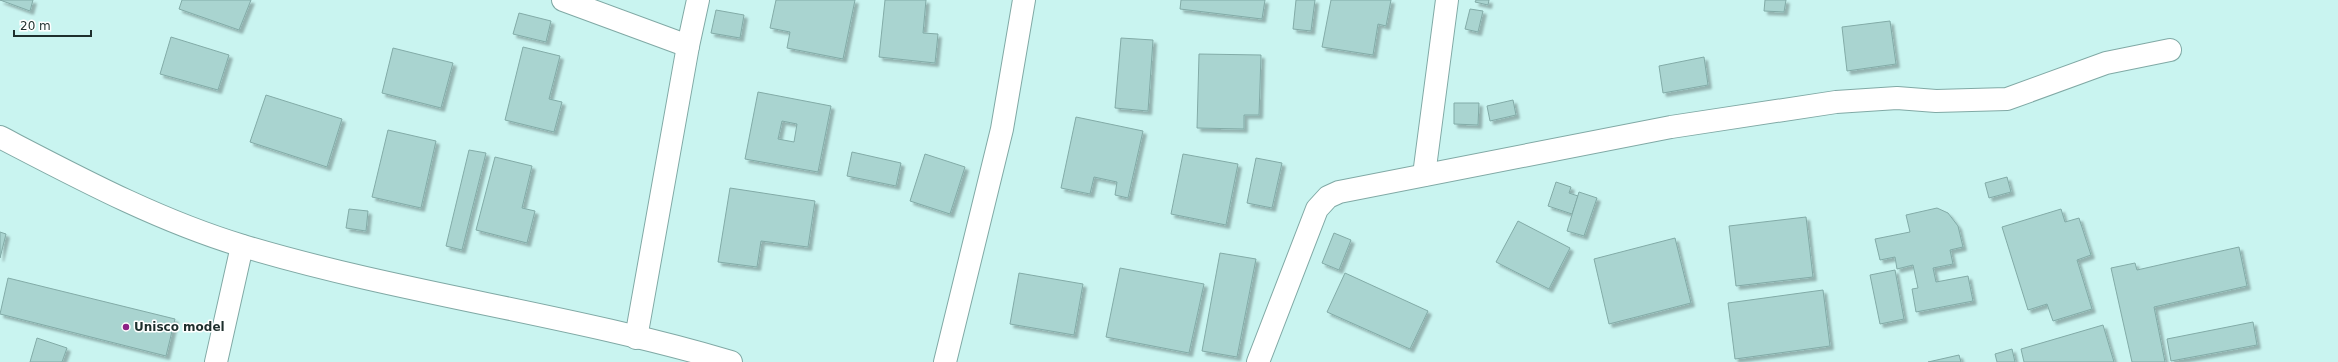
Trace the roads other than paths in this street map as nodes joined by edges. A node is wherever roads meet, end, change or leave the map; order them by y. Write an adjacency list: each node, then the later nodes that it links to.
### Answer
1 (563, 0): 5 (street)
2 (698, 0): 5 (street)
3 (1024, 0): 13 (street)
4 (1447, 0): 8 (street)
5 (688, 46): 10 (street)
6 (2170, 50): 8 (street)
7 (0, 137): 9 (street)
8 (1424, 175): 14 (street)
9 (242, 246): 10 (street); 11 (street)
10 (636, 338): 12 (street)
11 (216, 362)
12 (731, 362)
13 (945, 362)
14 (1258, 362)

